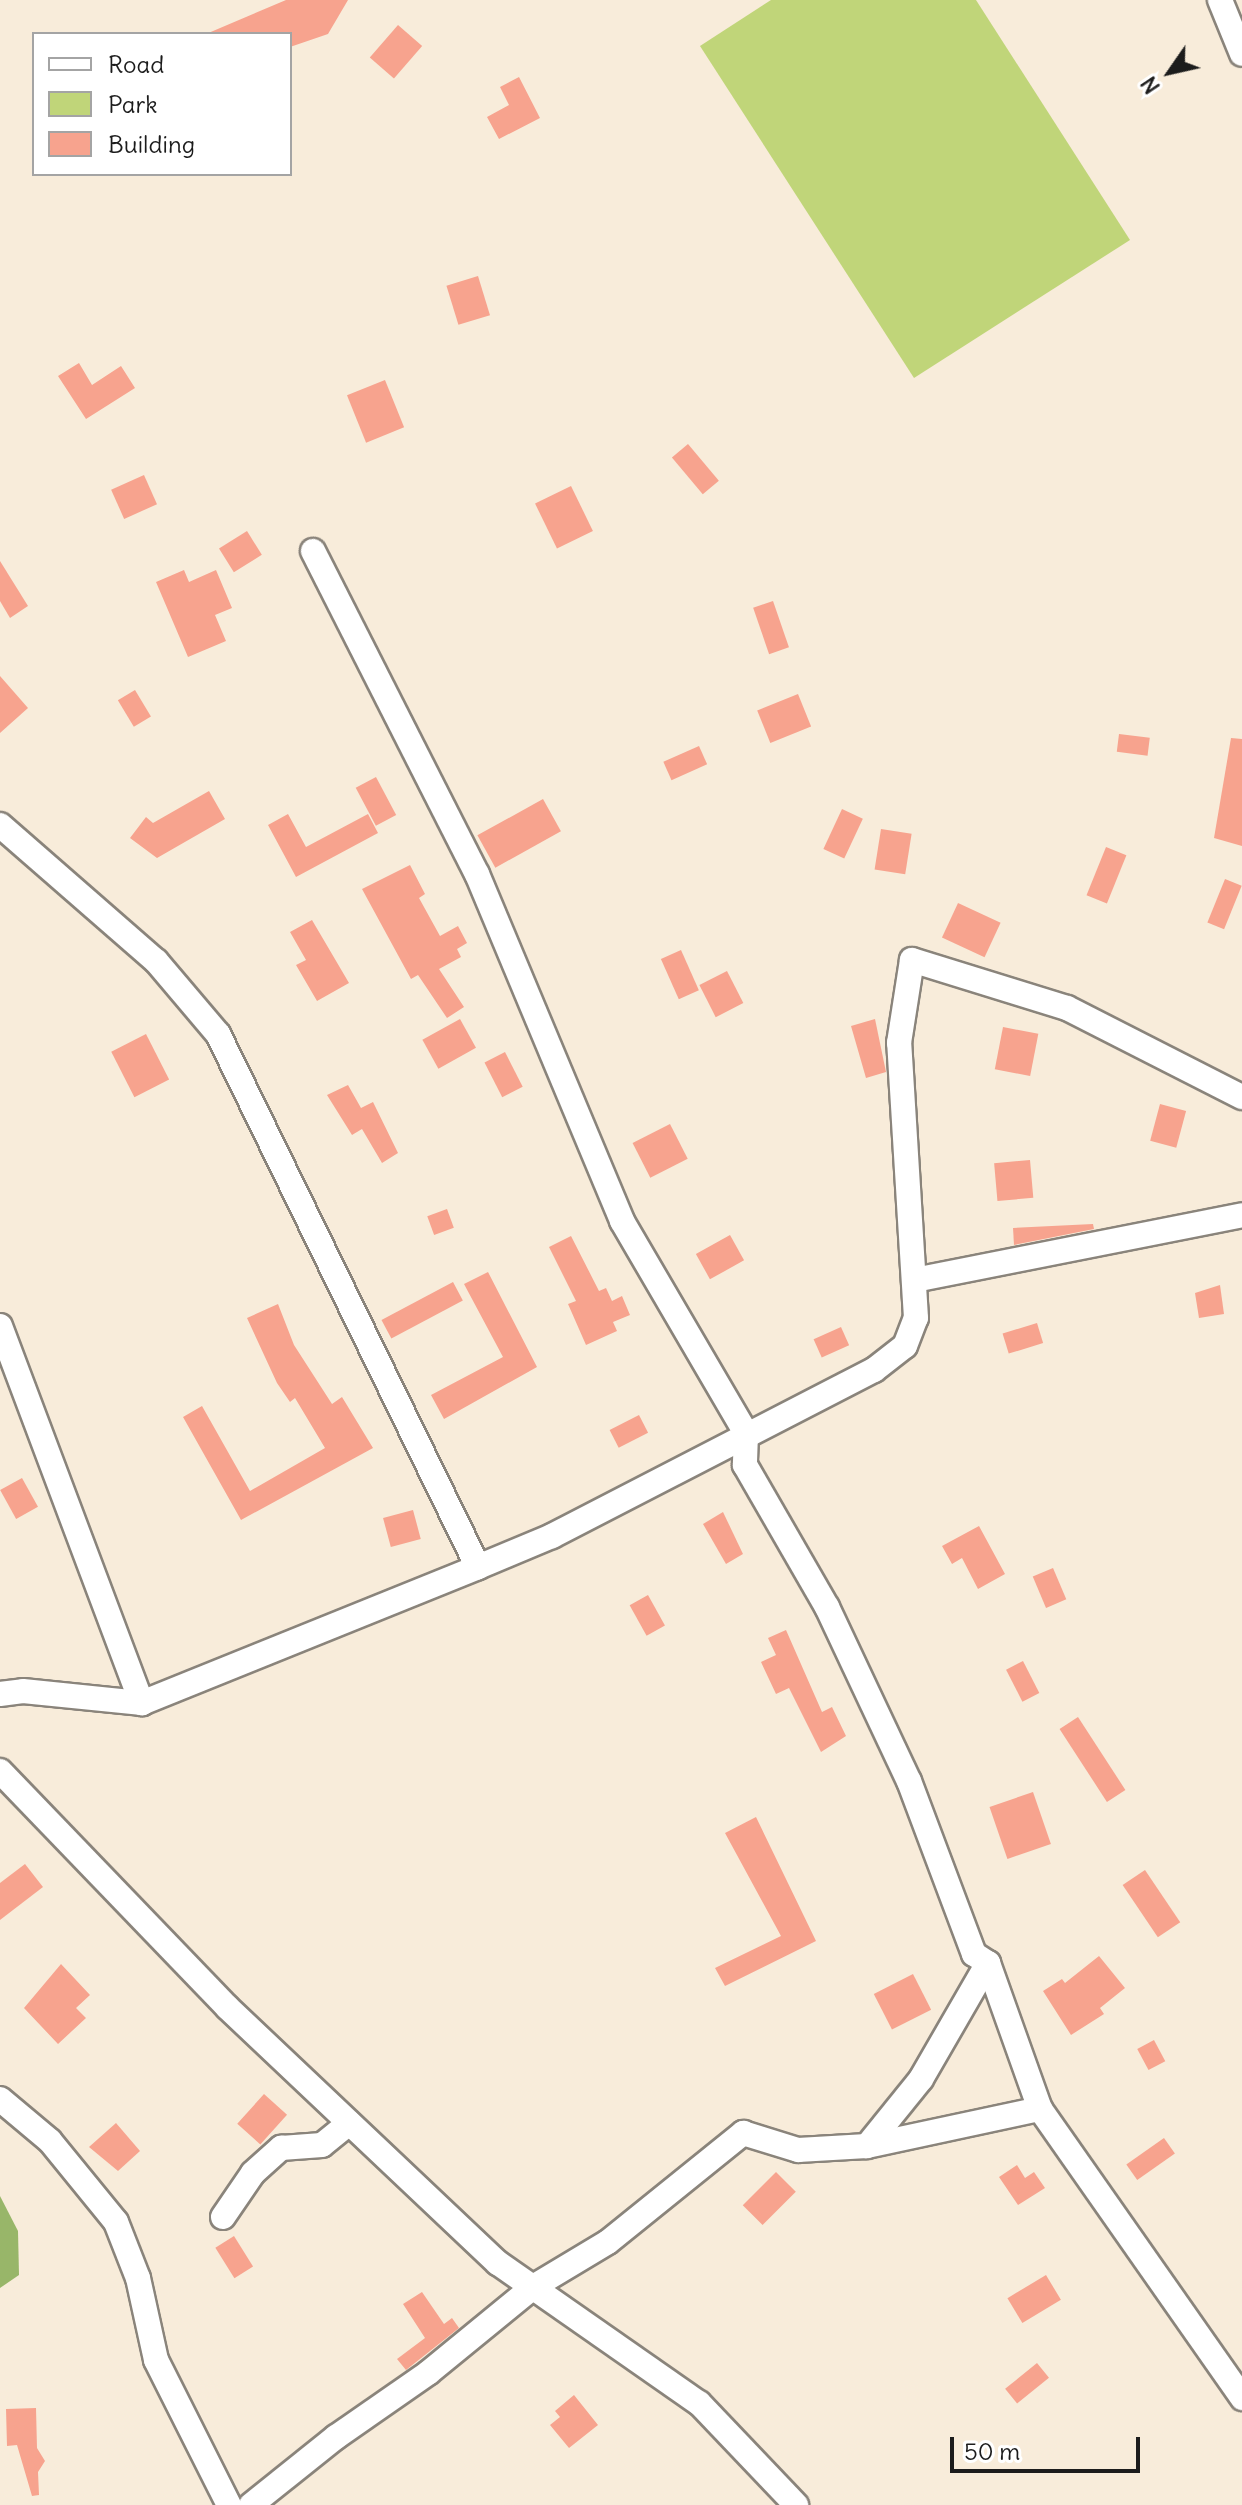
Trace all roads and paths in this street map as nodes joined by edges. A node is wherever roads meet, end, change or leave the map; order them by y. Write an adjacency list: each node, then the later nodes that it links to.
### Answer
1 (1220, 0): 2 (street)
2 (1242, 54)
3 (313, 551): 9 (street)
4 (0, 825): 10 (street)
5 (1242, 1097): 7 (street)
6 (1242, 1215): 7 (street)
7 (915, 1280): 9 (street)
8 (0, 1326): 12 (street)
9 (746, 1433): 10 (street); 14 (street)
10 (478, 1567): 12 (street)
11 (0, 1694): 12 (street)
12 (142, 1703)
13 (0, 1771): 17 (street)
14 (988, 1963): 16 (street); 18 (street)
15 (0, 2099): 23 (street)
16 (1040, 2109): 18 (street); 21 (street)
17 (349, 2123): 19 (street); 20 (street)
18 (867, 2146): 20 (street)
19 (223, 2217)
20 (533, 2287): 22 (street); 24 (street)
21 (1242, 2398)
22 (791, 2503)
23 (229, 2505)
24 (251, 2505)

